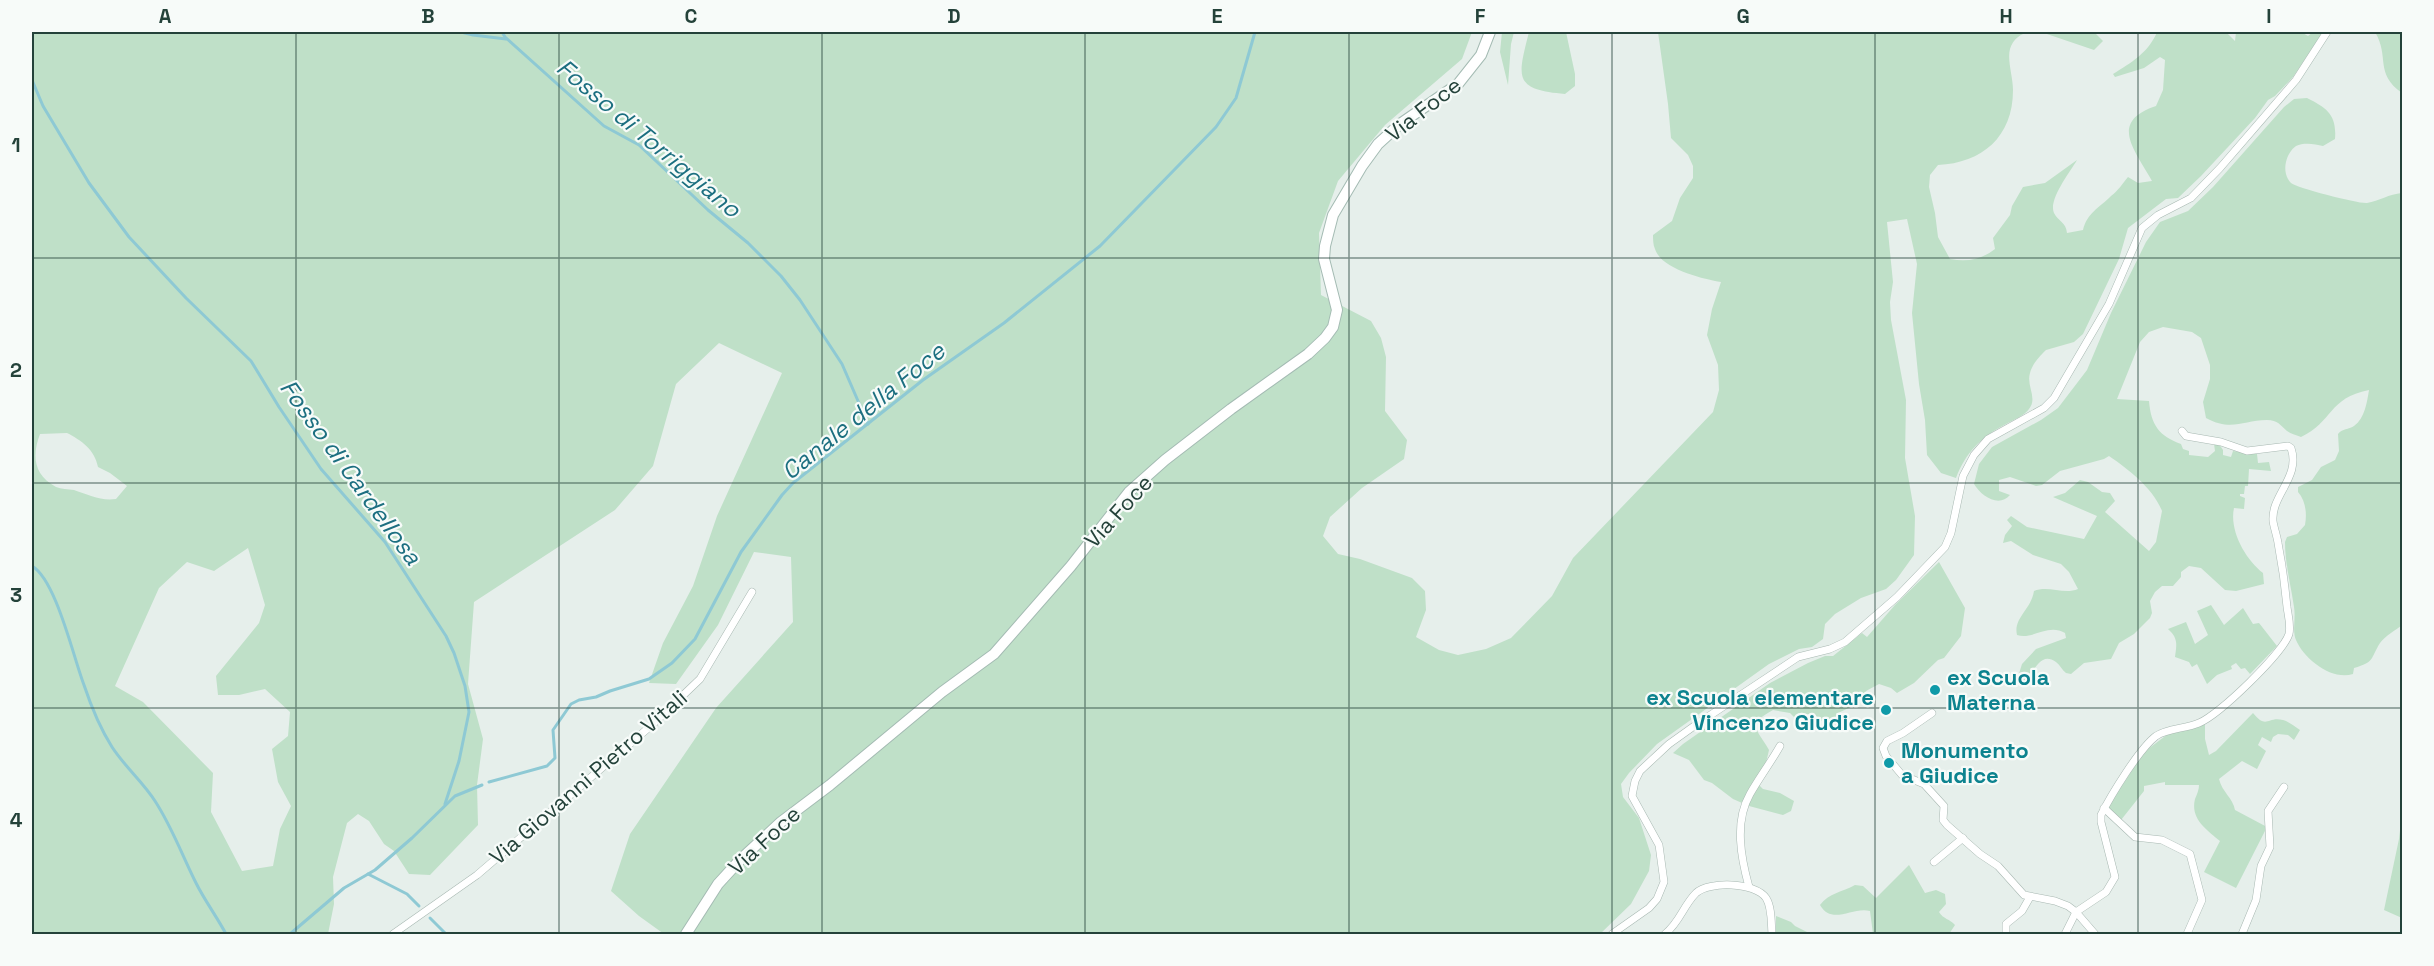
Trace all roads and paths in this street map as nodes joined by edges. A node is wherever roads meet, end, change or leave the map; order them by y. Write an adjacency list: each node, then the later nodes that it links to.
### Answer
1 (1490, 32): 15 (main road, Via Foce)
2 (2327, 32): 16 (street)
3 (2182, 431): 8 (street)
4 (752, 592): 14 (street, Via Giovanni Pietro Vitali)
5 (1932, 713): 9 (street)
6 (1780, 746): 11 (street)
7 (2284, 787): 23 (street)
8 (2104, 808): 13 (street); 22 (street)
9 (1963, 838): 10 (street); 12 (street)
10 (1934, 862)
11 (1749, 887): 17 (street); 18 (street)
12 (2030, 897): 13 (street); 19 (street)
13 (2076, 912): 20 (street); 21 (street)
14 (393, 934)
15 (686, 934)
16 (1612, 934)
17 (1665, 934)
18 (1772, 934)
19 (2006, 934)
20 (2065, 934)
21 (2095, 934)
22 (2187, 934)
23 (2242, 934)

